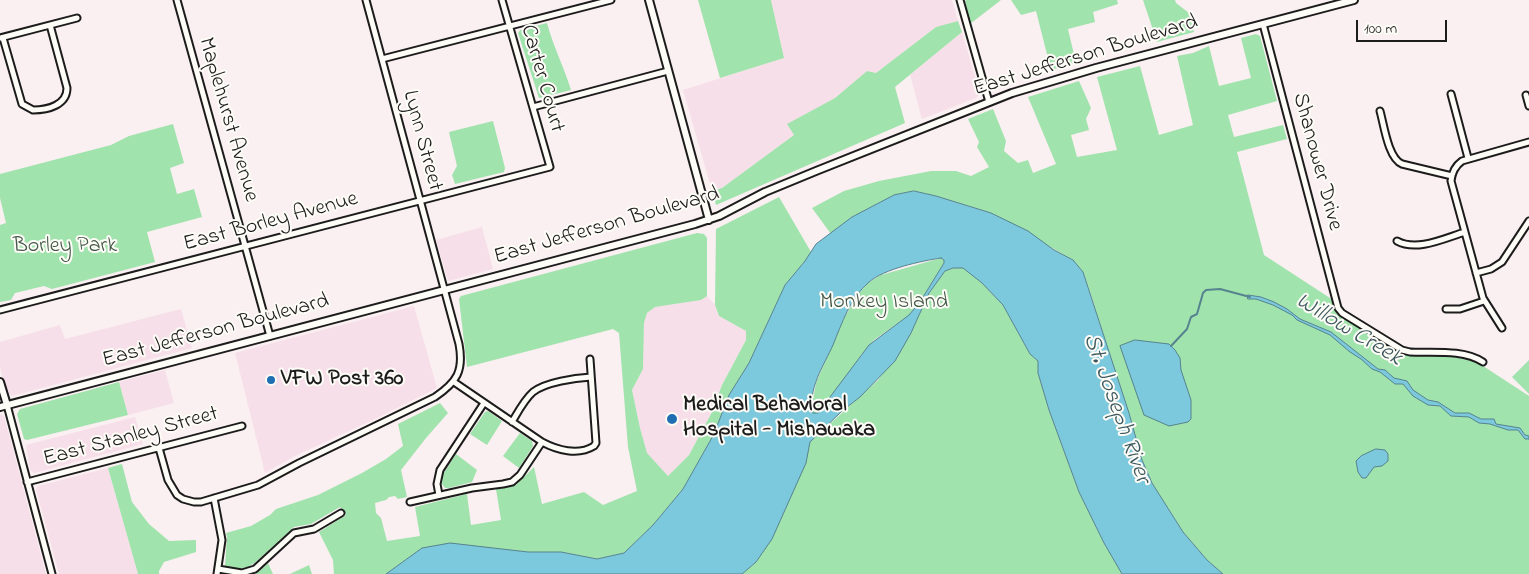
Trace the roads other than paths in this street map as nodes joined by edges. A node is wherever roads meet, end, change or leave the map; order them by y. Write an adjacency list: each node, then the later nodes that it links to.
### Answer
1 (177, 0): 30 (street, Maplehurst Avenue)
2 (366, 0): 13 (street, Lynn Street)
3 (502, 0): 11 (street, Carter Court)
4 (612, 0): 11 (street)
5 (649, 0): 14 (street)
6 (960, 0): 17 (street)
7 (1354, 0): 9 (street, East Jefferson Boulevard)
8 (77, 18): 10 (street)
9 (1263, 24): 17 (street, East Jefferson Boulevard); 39 (street, Shanower Drive)
10 (50, 25): 12 (street); 12 (street)
11 (509, 26): 13 (street); 19 (street, Carter Court)
12 (2, 38)
13 (382, 59): 25 (street, Lynn Street)
14 (668, 71): 19 (street); 26 (street)
15 (1450, 94): 22 (street)
16 (1526, 95): 18 (street)
17 (989, 102): 26 (street, East Jefferson Boulevard)
18 (1529, 106)
19 (533, 108): 23 (street, Carter Court)
20 (1380, 111): 24 (street)
21 (1529, 142): 22 (street)
22 (1468, 158): 24 (street)
23 (550, 167): 25 (street, East Borley Avenue)
24 (1452, 176): 28 (street)
25 (420, 200): 30 (street, East Borley Avenue); 32 (street, Lynn Street)
26 (709, 220): 32 (street, East Jefferson Boulevard)
27 (1529, 221): 31 (street)
28 (1465, 232): 29 (street); 31 (street)
29 (1397, 241)
30 (245, 246): 35 (street, East Borley Avenue); 37 (street, Maplehurst Avenue)
31 (1476, 273): 33 (street)
32 (445, 290): 37 (street, East Jefferson Boulevard); 42 (street, Lynn Street)
33 (1484, 301): 34 (street); 36 (street)
34 (1446, 309)
35 (0, 310)
36 (1502, 328)
37 (270, 336): 44 (street, East Jefferson Boulevard)
38 (590, 359): 40 (street)
39 (1483, 362)
40 (591, 377): 45 (street); 47 (street)
41 (0, 382): 44 (street)
42 (454, 382): 43 (street); 51 (street)
43 (484, 403): 45 (street); 50 (street)
44 (3, 406): 49 (street)
45 (512, 422): 47 (street)
46 (242, 426): 48 (street, East Stanley Street)
47 (542, 442): 50 (street)
48 (159, 448): 49 (street, East Stanley Street); 51 (street)
49 (28, 482): 55 (street)
50 (438, 495): 52 (street)
51 (214, 498): 54 (street)
52 (410, 502)
53 (341, 513): 54 (street)
54 (217, 572)
55 (52, 574)

